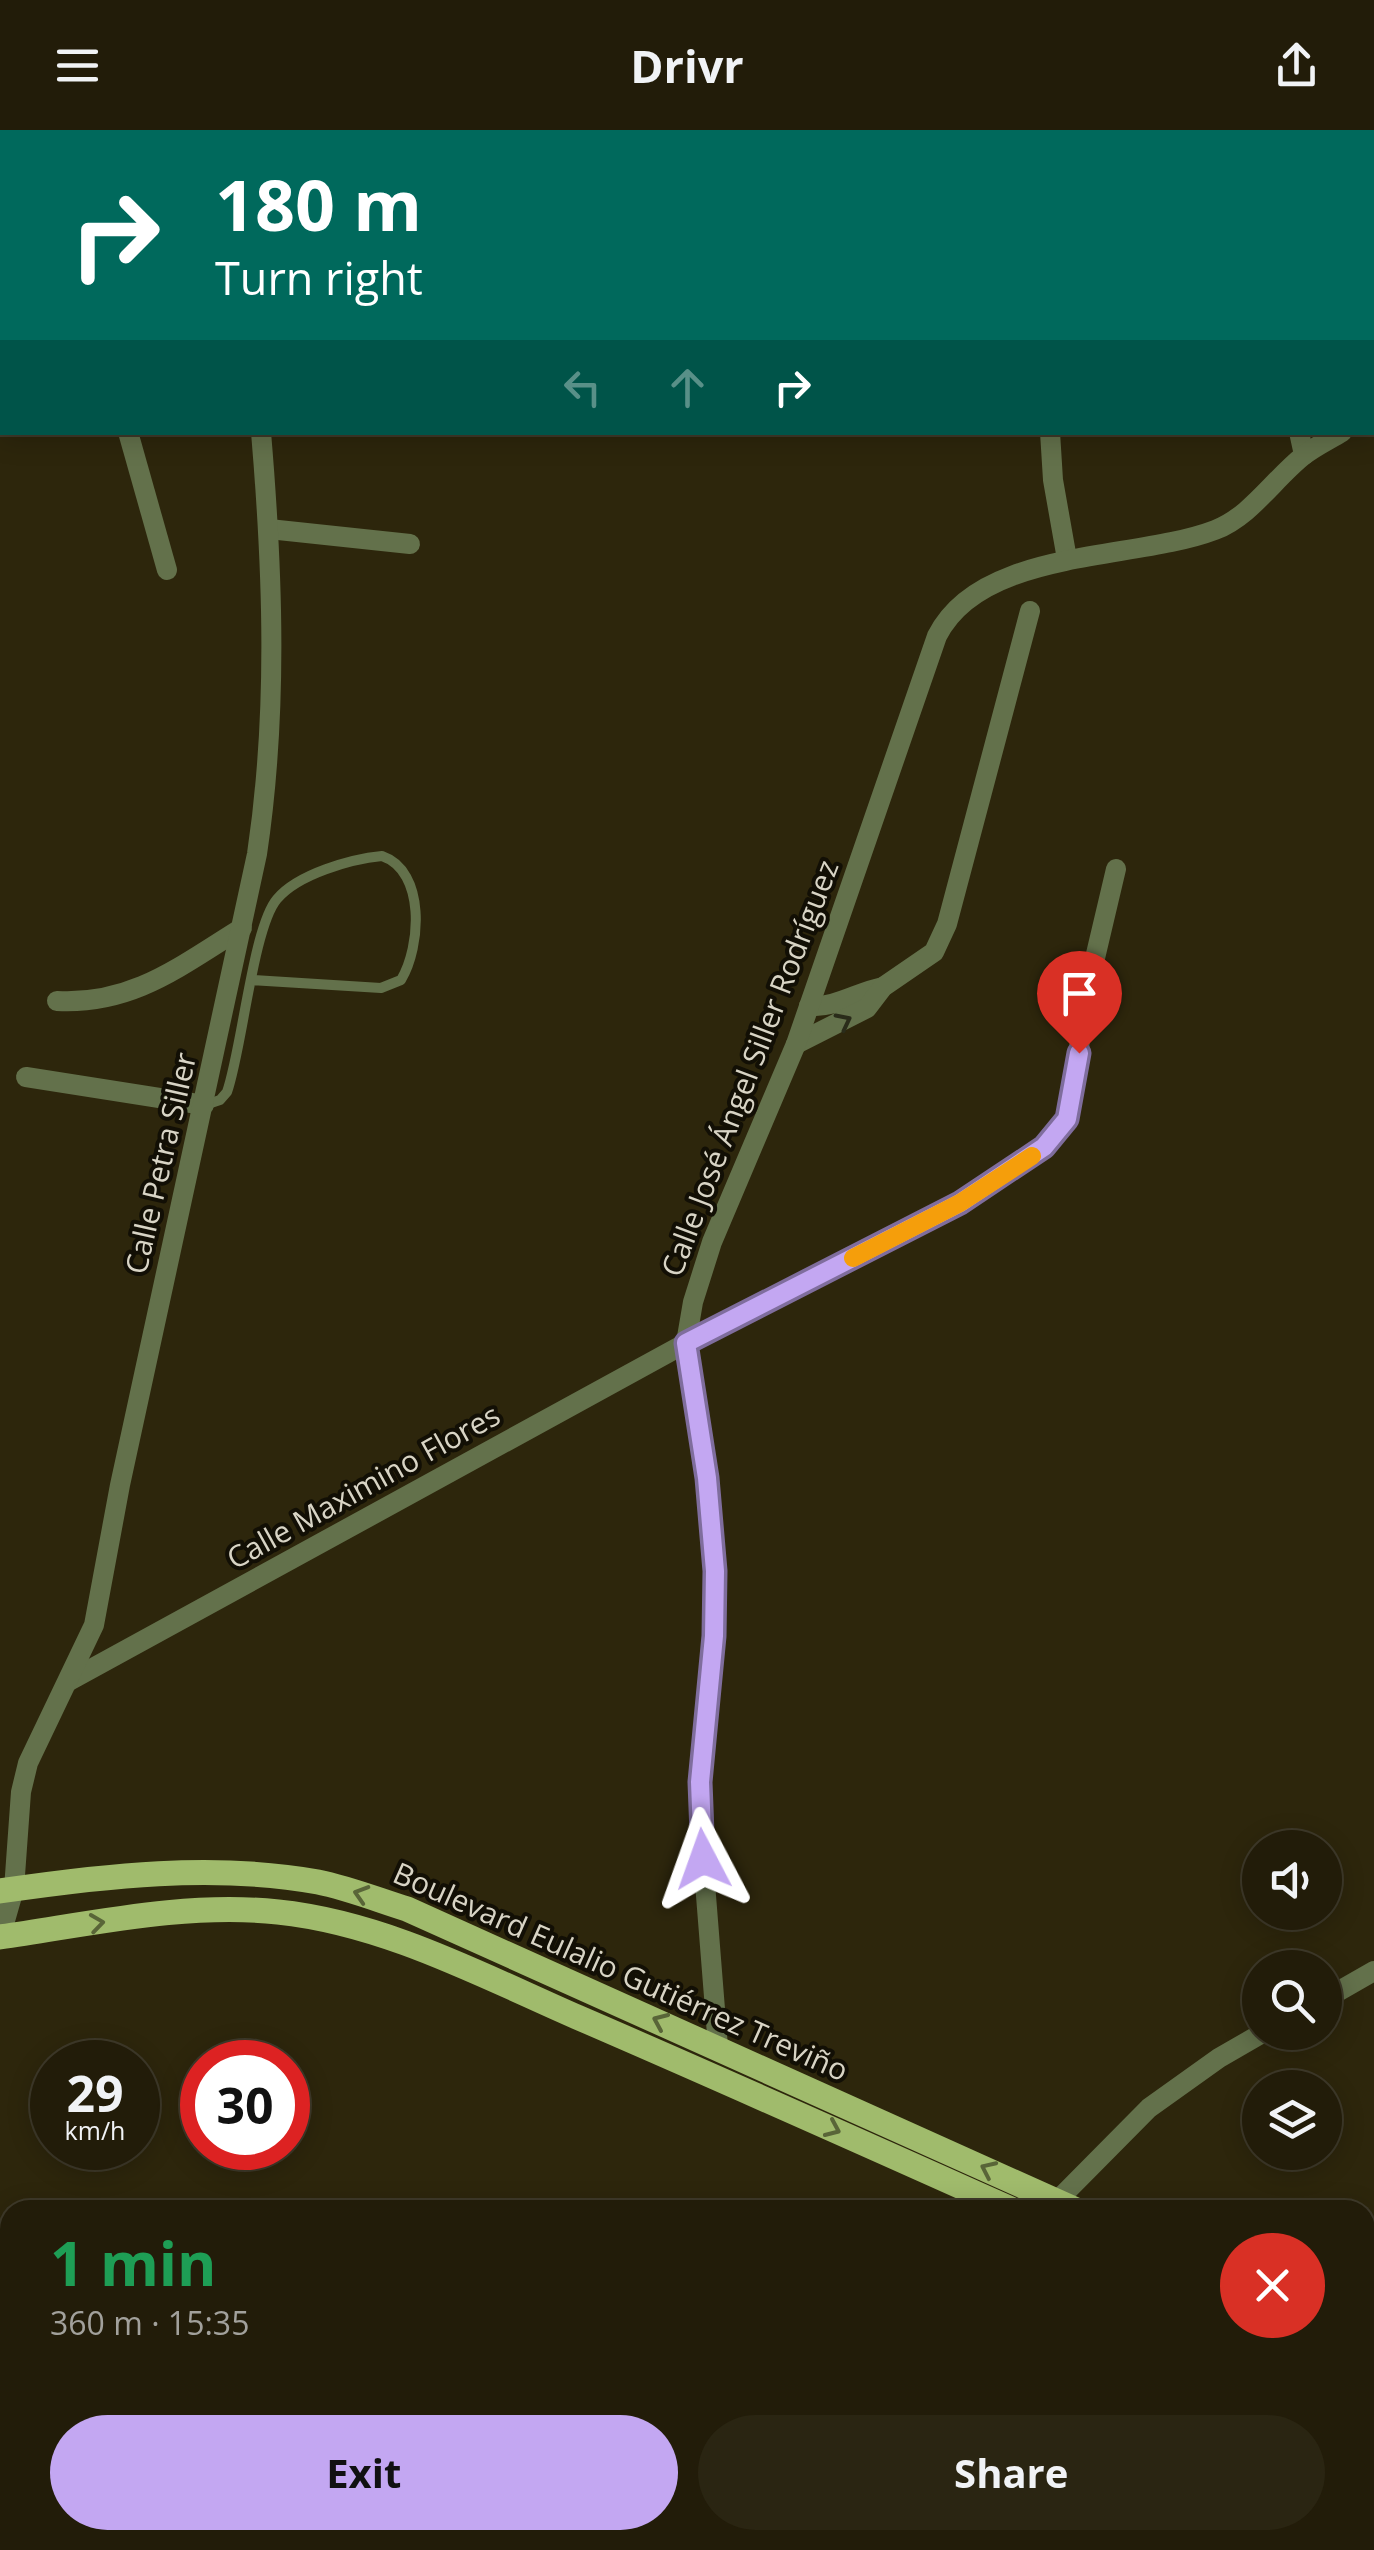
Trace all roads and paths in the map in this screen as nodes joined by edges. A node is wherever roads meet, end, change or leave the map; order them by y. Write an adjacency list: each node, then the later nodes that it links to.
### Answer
1 (129, 435): 10 (street)
2 (261, 435): 7 (street, Calle Petra Siller)
3 (1050, 435): 9 (street)
4 (1300, 435): 6 (street)
5 (1337, 435): 6 (street, Calle José Ángel Siller Rodríguez)
6 (1304, 455): 9 (street, Calle José Ángel Siller Rodríguez)
7 (269, 529): 8 (street); 13 (street, Calle Petra Siller)
8 (410, 544)
9 (1067, 559): 17 (street, Calle José Ángel Siller Rodríguez)
10 (167, 570)
11 (1030, 611): 15 (street)
12 (1116, 868): 21 (street, Calle Maximino Flores)
13 (242, 928): 16 (street); 20 (street, Calle Petra Siller)
14 (252, 980): 14 (lane); 20 (lane)
15 (884, 987): 17 (street); 18 (street, one-way to 15)
16 (57, 1001)
17 (809, 1006): 18 (street, Calle José Ángel Siller Rodríguez)
18 (796, 1044): 21 (street, Calle José Ángel Siller Rodríguez)
19 (26, 1077): 20 (street)
20 (204, 1106): 22 (street, Calle Petra Siller)
21 (686, 1343): 22 (street, Calle Maximino Flores); 30 (street, Calle José Ángel Siller Rodríguez)
22 (67, 1682): 23 (street, Calle Petra Siller)
23 (7, 1890): 24 (street, Calle Petra Siller); 25 (main road, Boulevard Eulalio Gutiérrez Treviño, one-way to 23)
24 (0, 1937): 27 (main road, Boulevard Eulalio Gutiérrez Treviño, one-way to 27)
25 (522, 1960): 27 (main road); 30 (main road, Boulevard Eulalio Gutiérrez Treviño, one-way to 25)
26 (1374, 1972): 28 (street)
27 (512, 1989): 32 (main road, Boulevard Eulalio Gutiérrez Treviño)
28 (1342, 1990)
29 (1242, 2045): 35 (street)
30 (718, 2046): 31 (main road, Boulevard Eulalio Gutiérrez Treviño)
31 (781, 2076): 32 (main road); 34 (main road, Boulevard Eulalio Gutiérrez Treviño, one-way to 31)
32 (772, 2101): 33 (main road, Boulevard Eulalio Gutiérrez Treviño, one-way to 33)
33 (991, 2200)
34 (1045, 2200)
35 (1066, 2200)

